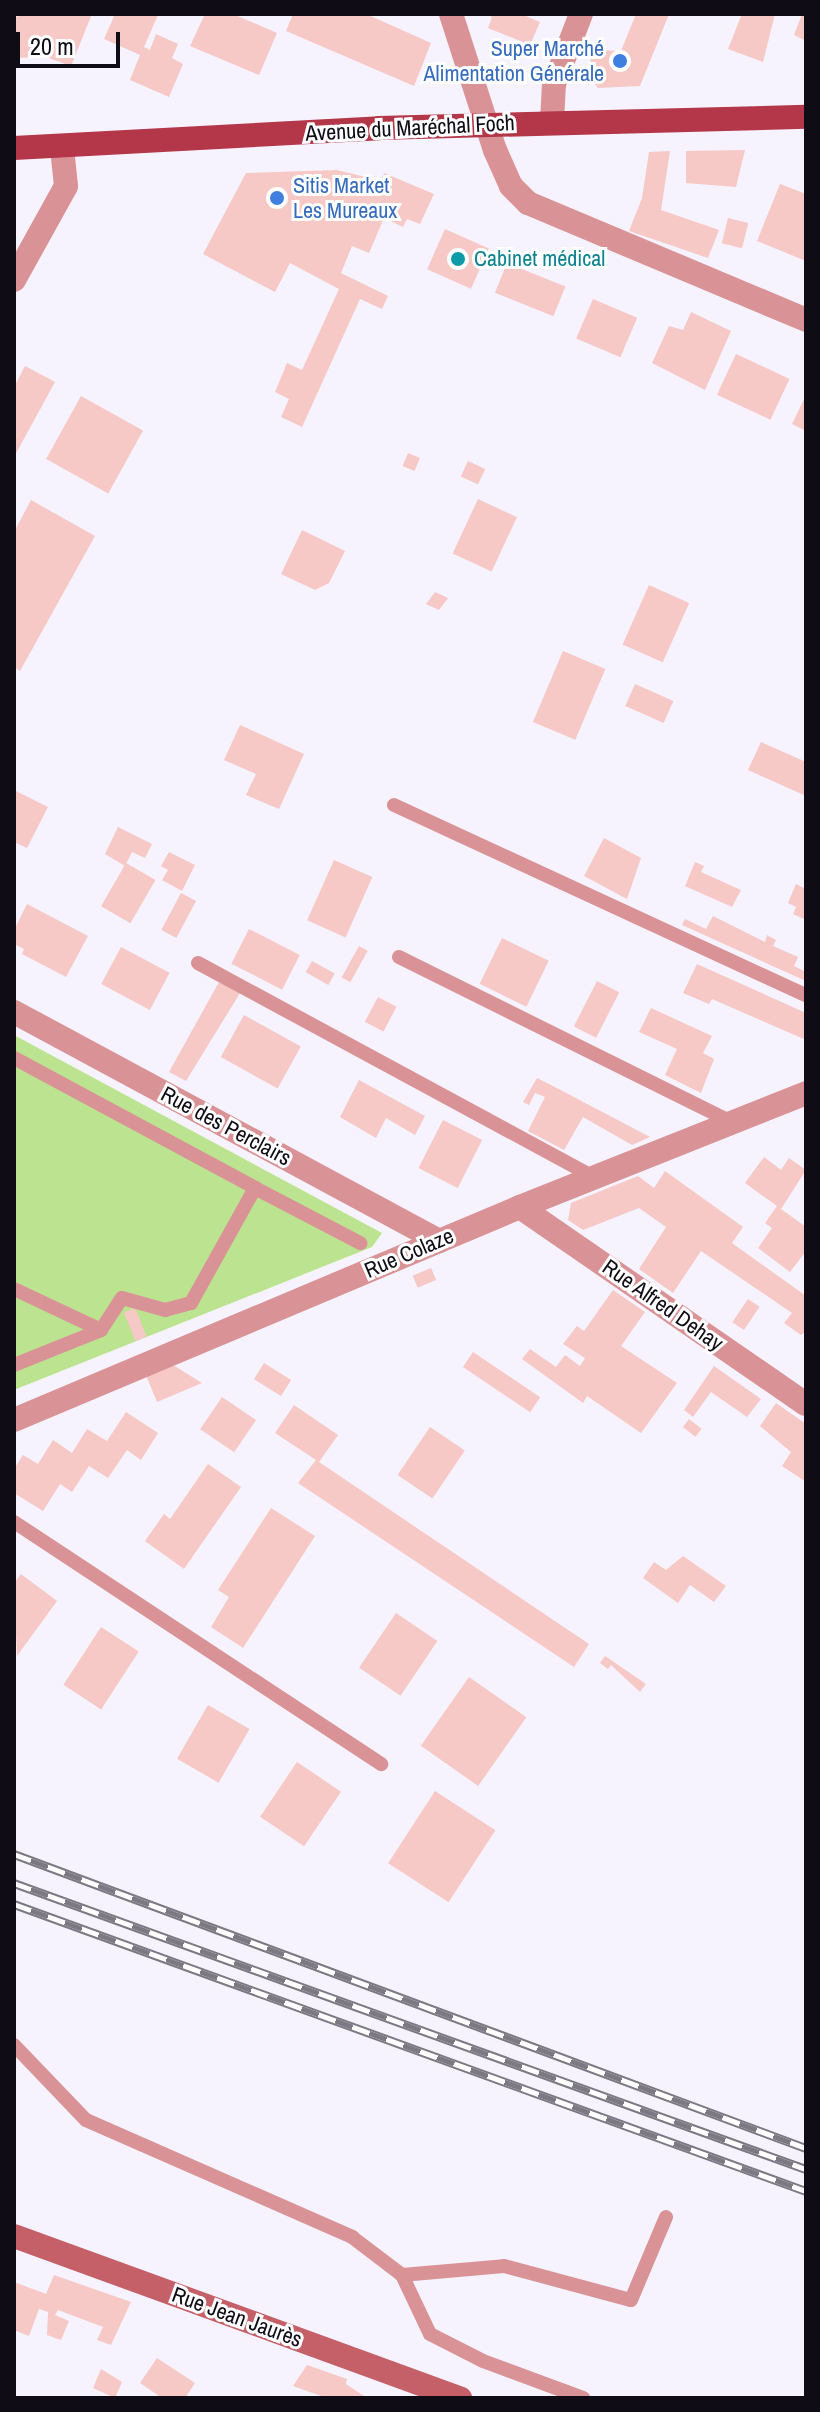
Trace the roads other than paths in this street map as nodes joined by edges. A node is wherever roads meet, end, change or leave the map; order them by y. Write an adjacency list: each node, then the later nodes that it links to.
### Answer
1 (451, 14): 5 (street)
2 (581, 14): 4 (street)
3 (806, 117): 4 (main road, Avenue du Maréchal Foch)
4 (552, 121): 5 (main road, Avenue du Maréchal Foch)
5 (485, 124): 6 (main road, Avenue du Maréchal Foch); 9 (street)
6 (62, 147): 7 (main road, Avenue du Maréchal Foch); 8 (street)
7 (14, 148)
8 (14, 280)
9 (806, 320)
10 (394, 805): 13 (lane)
11 (399, 957): 17 (lane)
12 (198, 963): 18 (lane)
13 (806, 995)
14 (14, 1012): 21 (street, Rue des Perclairs)
15 (14, 1058): 19 (lane)
16 (806, 1093): 17 (street, Rue Colaze)
17 (730, 1121): 18 (street, Rue Colaze)
18 (593, 1177): 20 (street, Rue Colaze)
19 (255, 1188): 22 (lane); 24 (lane)
20 (520, 1207): 21 (street, Rue Colaze); 26 (street, Rue Alfred Dehay)
21 (439, 1241): 27 (street, Rue Colaze)
22 (360, 1243)
23 (14, 1289): 24 (lane)
24 (101, 1330): 25 (lane)
25 (14, 1365)
26 (806, 1404)
27 (14, 1420)
28 (14, 1522): 29 (lane)
29 (381, 1764)
30 (14, 2045): 33 (lane)
31 (666, 2217): 33 (lane)
32 (14, 2236): 34 (main road, Rue Jean Jaurès)
33 (402, 2275): 35 (lane)
34 (460, 2398)
35 (583, 2398)

